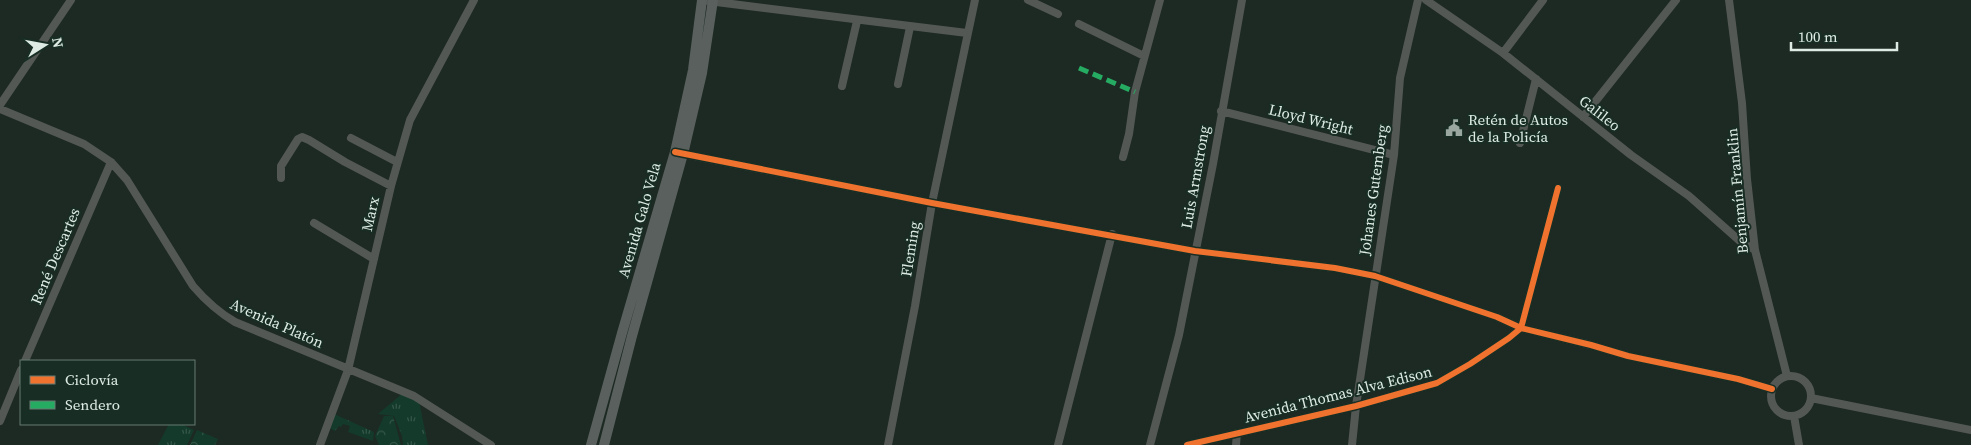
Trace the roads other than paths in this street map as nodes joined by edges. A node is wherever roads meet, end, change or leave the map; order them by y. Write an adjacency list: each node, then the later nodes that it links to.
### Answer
1 (71, 0): 24 (street)
2 (474, 0): 34 (street, Marx)
3 (708, 0): 15 (street); 30 (main road, Avenida Galo Vela)
4 (975, 0): 18 (street, Fleming)
5 (1028, 0): 14 (street)
6 (1160, 0): 20 (street)
7 (1242, 0): 26 (street, Luis Armstrong)
8 (1418, 0): 31 (street, Johanes Gutemberg)
9 (1426, 0): 13 (street, Galileo)
10 (1543, 0): 19 (street)
11 (1676, 0): 27 (street)
12 (1729, 0): 42 (street, Benjamín Franklin)
13 (1439, 3): 19 (street, Galileo)
14 (1058, 14)
15 (857, 20): 17 (street); 23 (street)
16 (1079, 24): 20 (street)
17 (910, 26): 18 (street); 22 (street)
18 (967, 33): 38 (street, Fleming)
19 (1502, 53): 21 (street, Galileo)
20 (1144, 56): 32 (street)
21 (1536, 80): 27 (street, Galileo); 29 (street)
22 (898, 84)
23 (842, 86)
24 (0, 105)
25 (0, 109): 33 (street, Avenida Platón)
26 (1221, 111): 31 (street, Lloyd Wright); 41 (street, Luis Armstrong)
27 (1583, 116): 42 (street, Galileo)
28 (351, 138): 34 (street)
29 (1520, 143)
30 (679, 153): 38 (street); 46 (main road, Avenida Galo Vela)
31 (1394, 155): 44 (street, Johanes Gutemberg)
32 (1123, 157)
33 (111, 162): 47 (street, René Descartes); 48 (street, Avenida Platón)
34 (397, 162): 36 (street, Marx)
35 (281, 178): 36 (street)
36 (391, 186): 43 (street, Marx)
37 (1558, 188): 45 (street)
38 (932, 203): 40 (street); 62 (street, Fleming)
39 (314, 223): 43 (street)
40 (1112, 234): 41 (street); 63 (street)
41 (1195, 250): 44 (street); 64 (street, Luis Armstrong)
42 (1755, 250): 50 (street, Benjamín Franklin)
43 (374, 259): 48 (street, Marx)
44 (1376, 276): 45 (street); 53 (street, Johanes Gutemberg)
45 (1521, 328): 51 (street); 53 (street, Avenida Thomas Alva Edison)
46 (627, 335): 60 (main road, Avenida Galo Vela); 61 (main road, Avenida Galo Vela)
47 (25, 360)
48 (348, 370): 58 (street, Marx); 59 (street, Avenida Platón)
49 (20, 372): 55 (street)
50 (1787, 376): 51 (street); 52 (street)
51 (1772, 389): 54 (street)
52 (1811, 398): 54 (street); 56 (street)
53 (1356, 406): 57 (street, Avenida Thomas Alva Edison); 67 (street, Johanes Gutemberg)
54 (1794, 416): 68 (street)
55 (0, 421)
56 (1971, 430)
57 (1238, 433): 65 (street, Avenida Thomas Alva Edison); 66 (street)
58 (320, 445)
59 (491, 445)
60 (591, 445)
61 (604, 445)
62 (888, 445)
63 (1058, 445)
64 (1150, 445)
65 (1187, 445)
66 (1236, 445)
67 (1352, 445)
68 (1799, 445)

